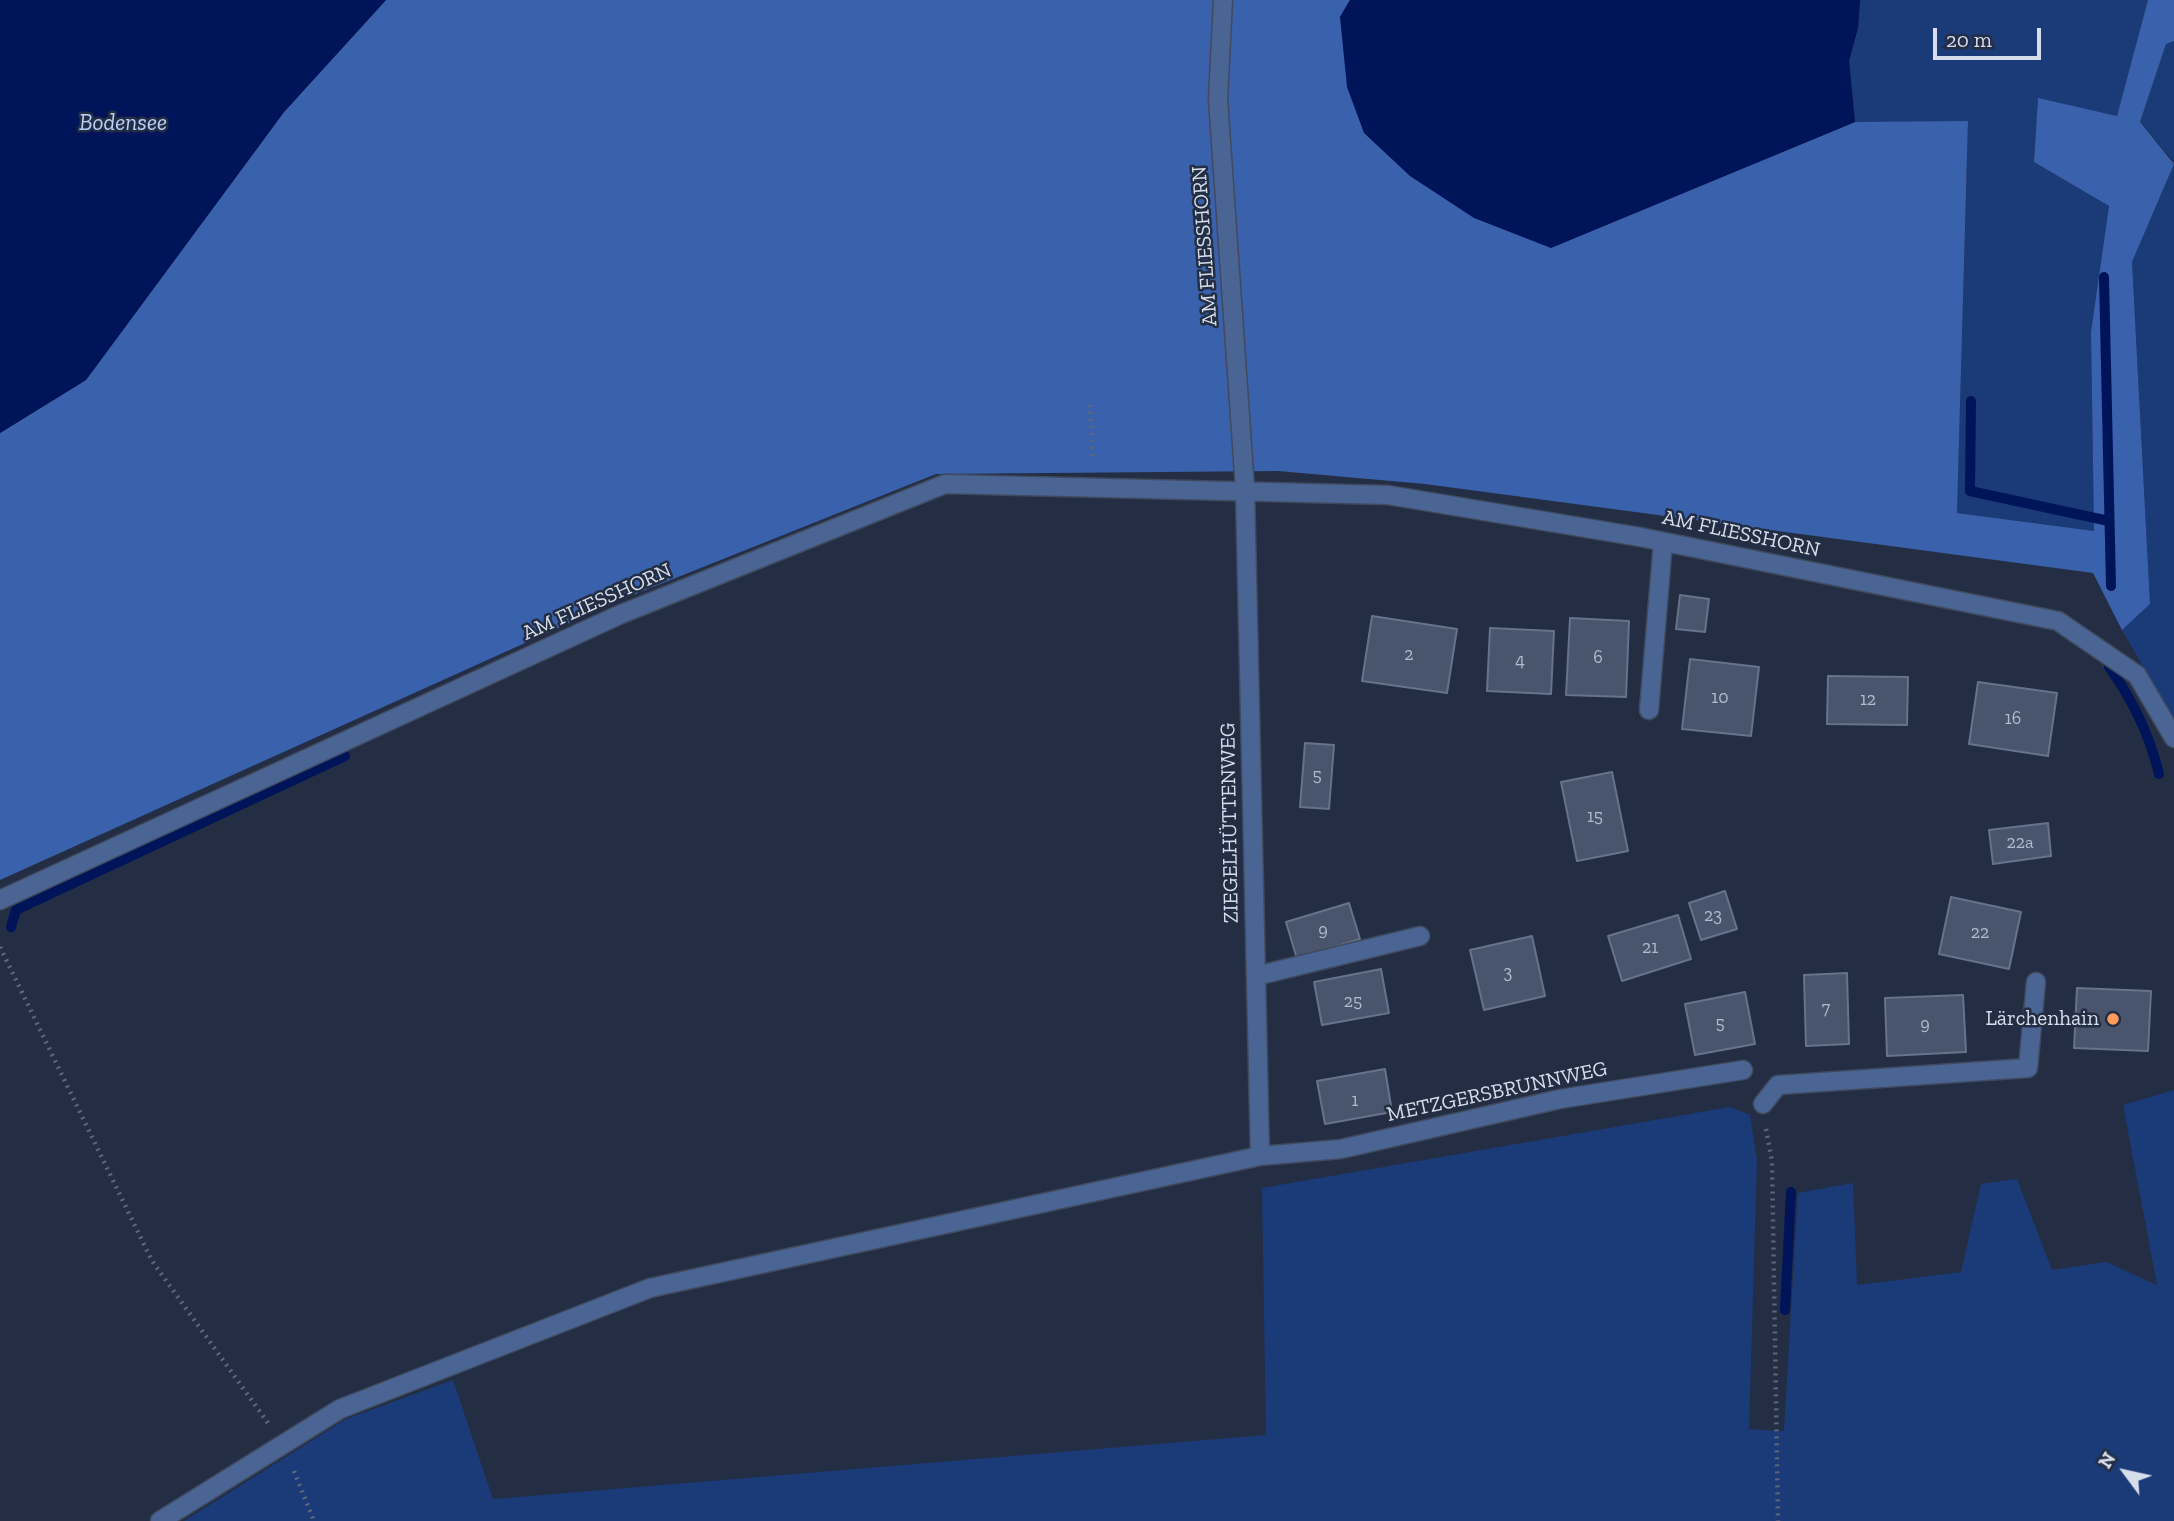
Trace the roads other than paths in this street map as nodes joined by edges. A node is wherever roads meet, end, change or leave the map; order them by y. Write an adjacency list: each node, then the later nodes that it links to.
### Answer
1 (1223, 0): 2 (street, AM FLIESSHORN)
2 (1245, 489): 3 (street, AM FLIESSHORN); 6 (street, AM FLIESSHORN); 8 (street, ZIEGELHÜTTENWEG)
3 (1662, 542): 4 (street); 5 (street, AM FLIESSHORN)
4 (1649, 710)
5 (2174, 738)
6 (0, 900)
7 (1420, 936): 8 (street)
8 (1256, 976): 12 (street, ZIEGELHÜTTENWEG)
9 (2036, 982): 11 (street)
10 (1743, 1070): 12 (street, METZGERSBRUNNWEG)
11 (1763, 1104)
12 (1261, 1156): 13 (street, METZGERSBRUNNWEG)
13 (160, 1521)

